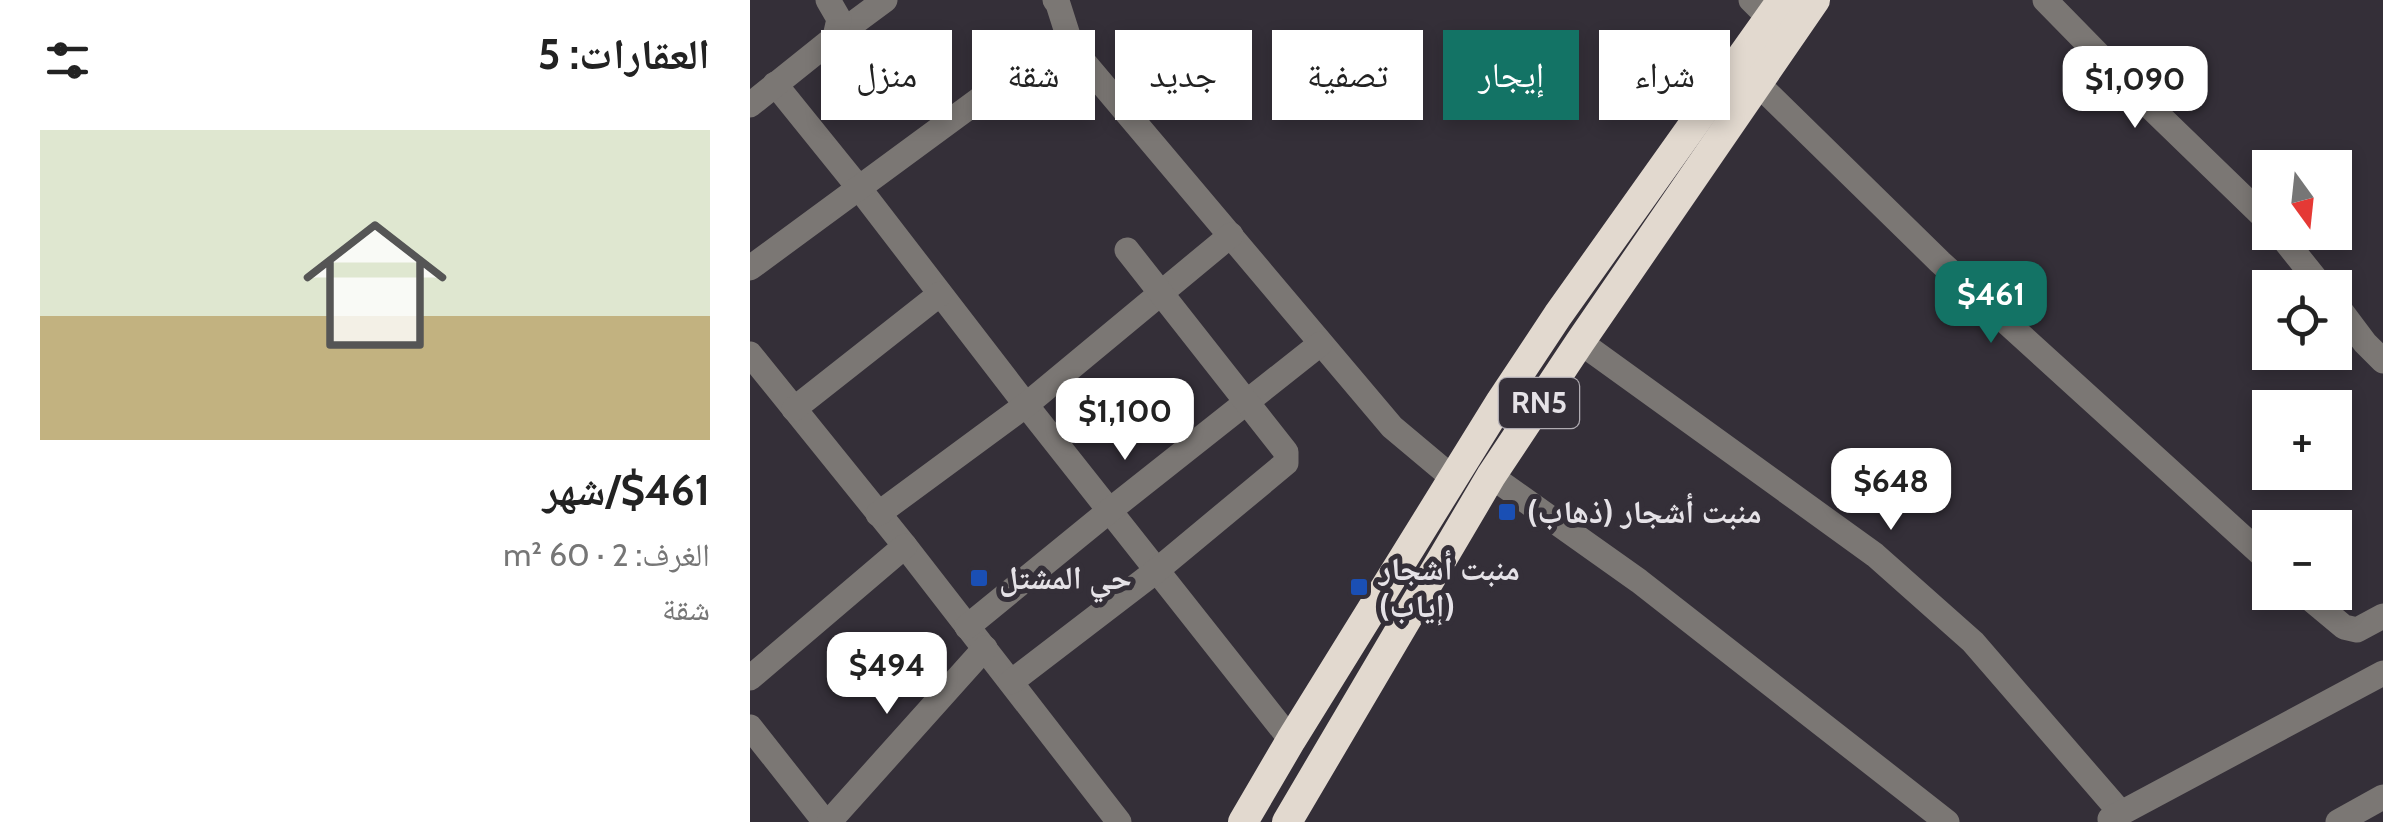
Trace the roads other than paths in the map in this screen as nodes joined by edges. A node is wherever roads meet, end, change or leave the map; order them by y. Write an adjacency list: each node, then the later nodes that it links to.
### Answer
1 (828, 0): 7 (street)
2 (885, 0): 8 (street)
3 (1055, 0): 9 (street)
4 (1816, 0): 6 (highway, RN5)
5 (2045, 0): 17 (street)
6 (1773, 14): 12 (highway, RN5); 34 (highway, RN5)
7 (837, 30)
8 (844, 30)
9 (1066, 30)
10 (821, 48): 13 (street)
11 (1095, 75): 18 (street)
12 (1757, 83): 26 (highway, RN5); 38 (street)
13 (775, 84): 15 (street); 16 (street)
14 (972, 105): 16 (street)
15 (750, 106)
16 (859, 188): 21 (street); 24 (street)
17 (2252, 205)
18 (1232, 234): 23 (street); 27 (street)
19 (1127, 250): 23 (street)
20 (2292, 250): 22 (street)
21 (750, 268)
22 (2309, 270)
23 (1161, 293): 30 (street); 31 (street)
24 (940, 294): 31 (street); 32 (street)
25 (2352, 325): 29 (street)
26 (1580, 342): 33 (highway, RN5); 50 (street)
27 (1320, 344): 30 (street); 34 (street)
28 (750, 354): 32 (street)
29 (2383, 361)
30 (1247, 402): 35 (street); 39 (street)
31 (1026, 405): 35 (street); 36 (street)
32 (794, 409): 36 (street)
33 (1491, 476): 54 (highway, RN5); 55 (street)
34 (1454, 480): 48 (highway, RN5)
35 (1109, 511): 39 (street); 42 (street)
36 (878, 514): 37 (street)
37 (904, 546): 42 (street); 45 (street)
38 (2252, 546)
39 (1156, 571): 46 (street); 48 (street)
40 (2324, 610): 41 (street)
41 (2383, 616)
42 (967, 627): 43 (street)
43 (985, 648): 46 (street); 51 (street)
44 (2383, 673): 50 (street)
45 (750, 678)
46 (1012, 682): 52 (street)
47 (750, 726): 51 (street)
48 (1290, 740): 53 (highway, RN5)
49 (2383, 797): 56 (street)
50 (2113, 818)
51 (827, 822)
52 (1119, 822)
53 (1243, 822)
54 (1287, 822)
55 (1946, 822)
56 (2338, 822)

